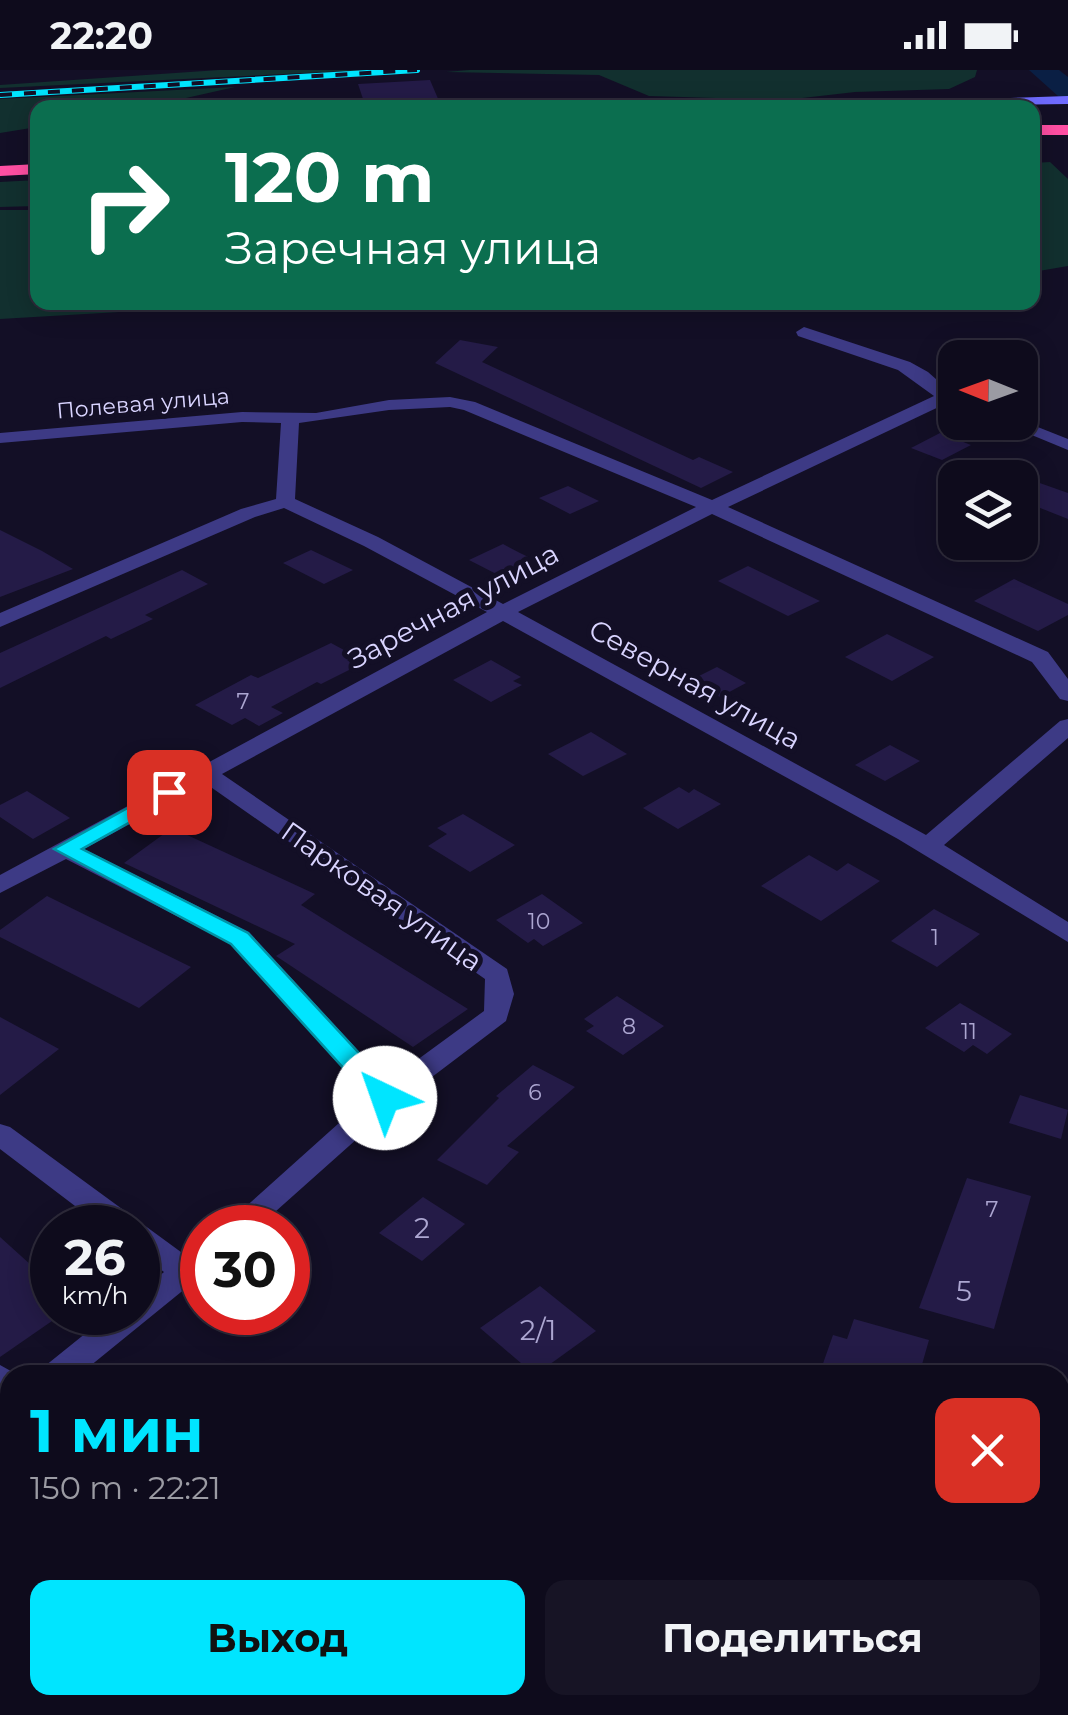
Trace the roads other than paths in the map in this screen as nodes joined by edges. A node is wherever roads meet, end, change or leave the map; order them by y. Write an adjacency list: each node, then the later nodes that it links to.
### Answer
1 (1006, 100): 3 (street)
2 (1040, 100): 4 (street)
3 (1040, 100)
4 (1068, 100)
5 (30, 156): 6 (highway)
6 (0, 158)
7 (30, 169): 8 (highway)
8 (0, 171)
9 (804, 332): 10 (street)
10 (938, 385)
11 (938, 405): 17 (street, Заречная улица)
12 (290, 420): 14 (street, Полевая улица); 16 (street); 17 (street, Полевая улица)
13 (1038, 433): 15 (street)
14 (0, 438)
15 (1068, 445)
16 (285, 502): 18 (street, Северная улица); 19 (street)
17 (712, 507): 18 (street, Заречная улица); 20 (street, Полевая улица)
18 (501, 613): 22 (street, Заречная улица); 23 (street, Северная улица)
19 (0, 621)
20 (1068, 694)
21 (1068, 726): 23 (street)
22 (204, 772): 24 (street, Заречная улица); 27 (street, Парковая улица)
23 (928, 846): 26 (street, Северная улица)
24 (65, 849): 25 (street, Заречная улица); 27 (street)
25 (0, 886)
26 (1068, 934)
27 (385, 1098): 30 (street, Парковая улица)
28 (0, 1134): 29 (street)
29 (95, 1205)
30 (263, 1205)
31 (180, 1276): 32 (street)
32 (160, 1293)
33 (107, 1335): 34 (street)
34 (69, 1365)

